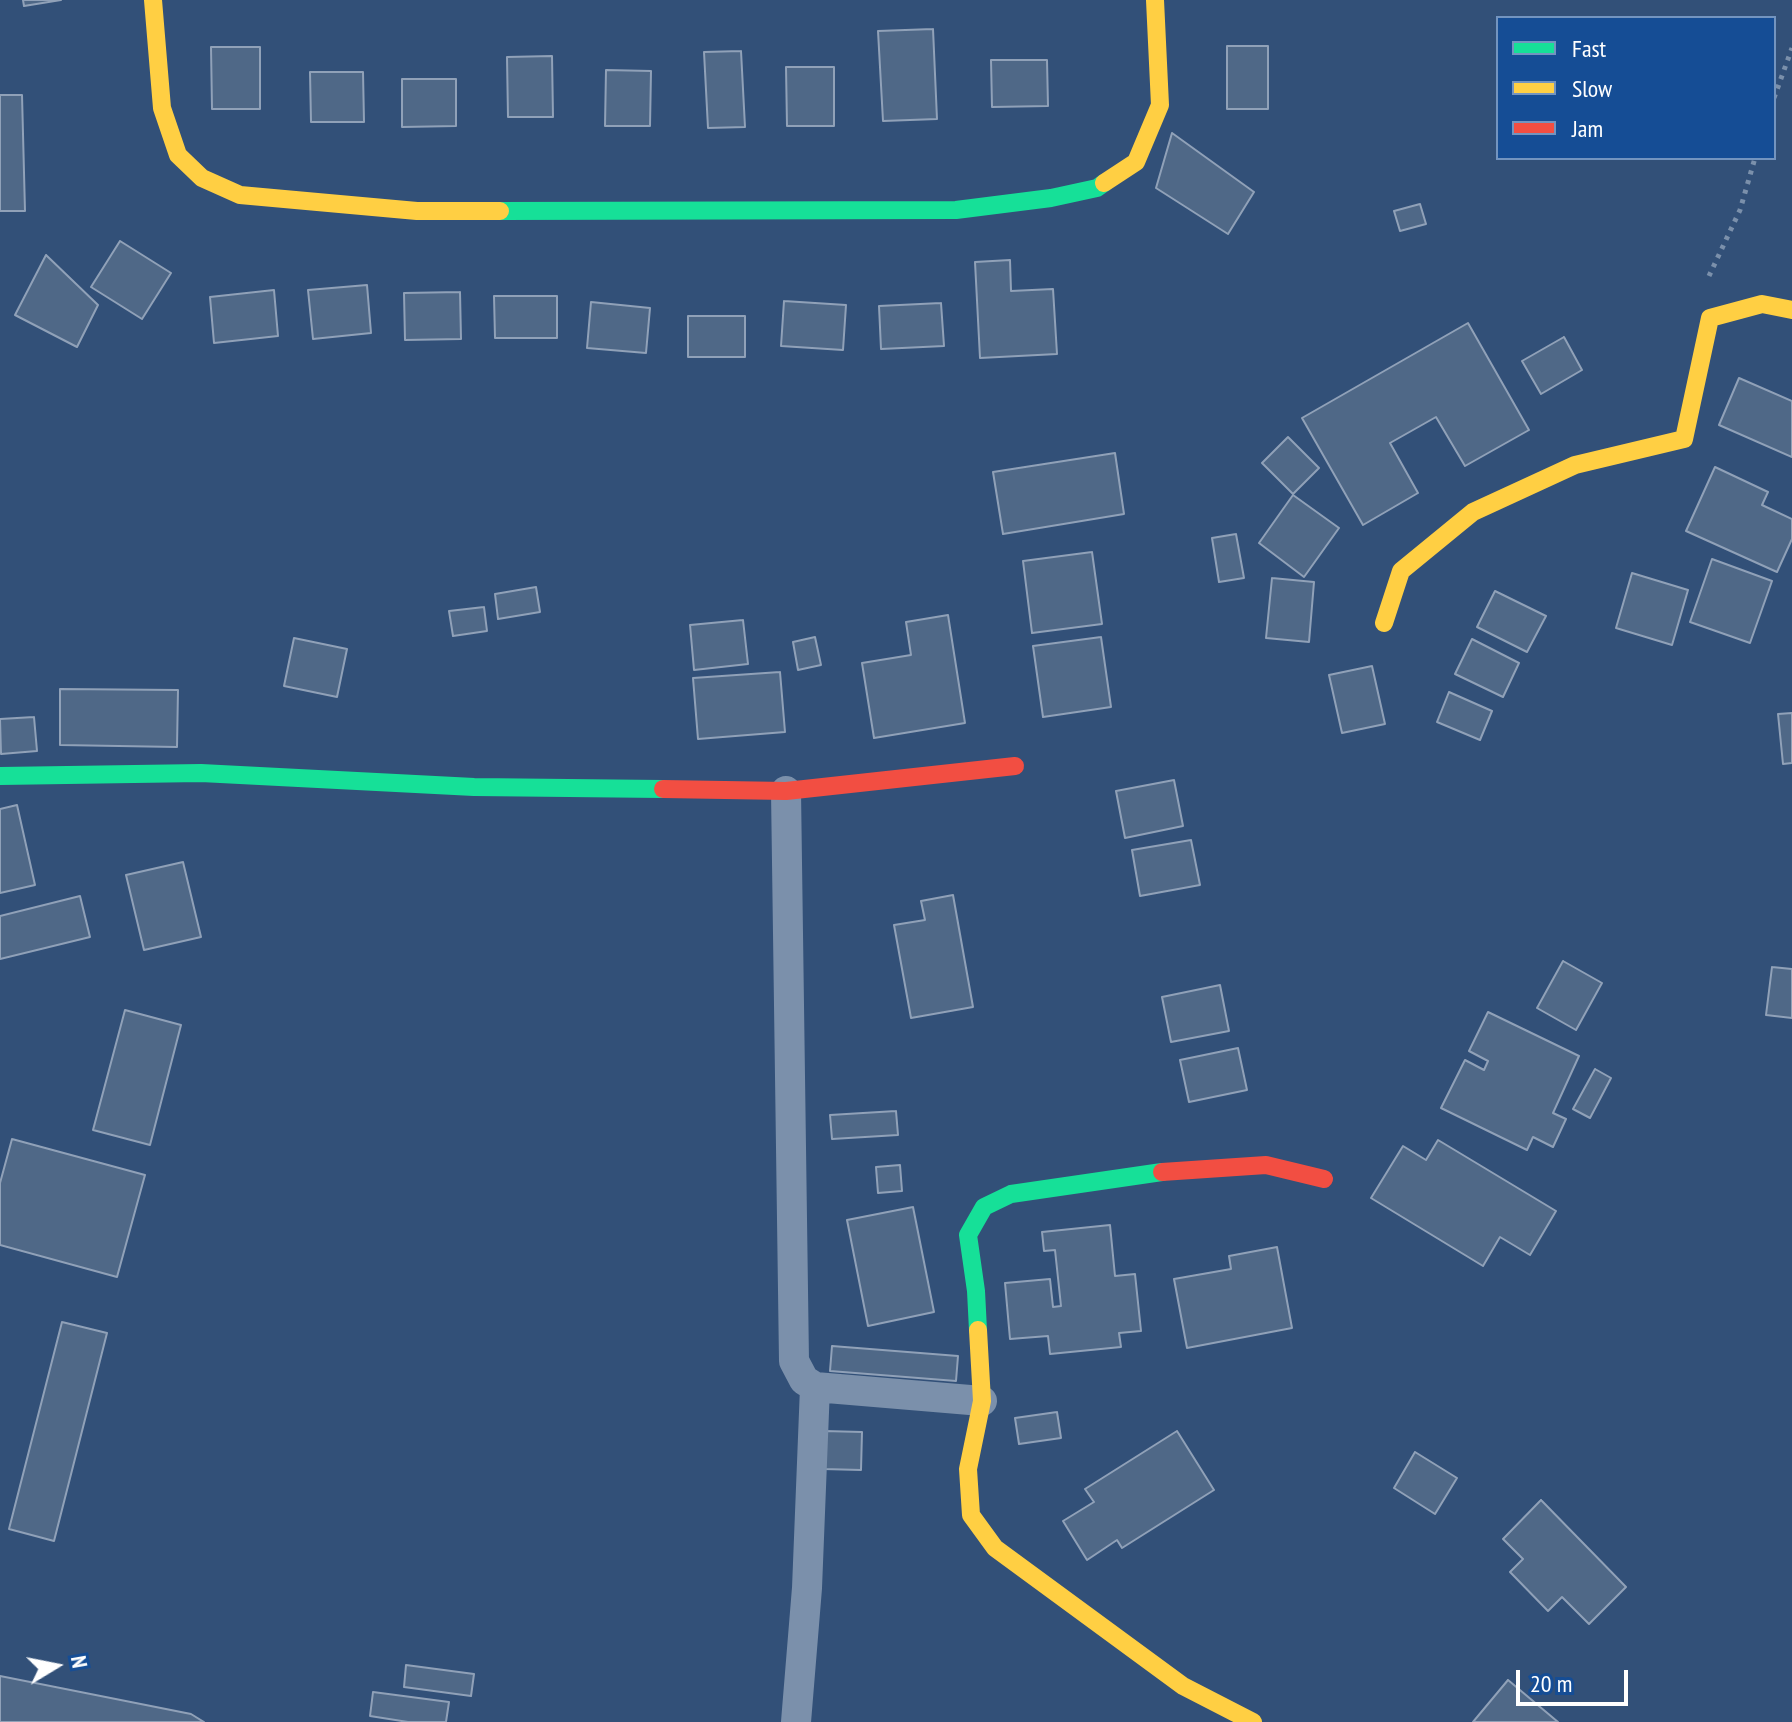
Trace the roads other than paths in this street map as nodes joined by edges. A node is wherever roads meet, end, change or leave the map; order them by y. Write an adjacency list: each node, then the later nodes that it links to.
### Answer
1 (153, 0): 2 (street)
2 (1155, 0)
3 (1792, 310): 4 (street)
4 (1384, 623)
5 (1015, 766): 7 (street)
6 (0, 776): 7 (street)
7 (786, 791): 9 (street)
8 (1324, 1179): 10 (street)
9 (815, 1387): 10 (street); 11 (street)
10 (982, 1401): 12 (street)
11 (796, 1722)
12 (1253, 1722)

